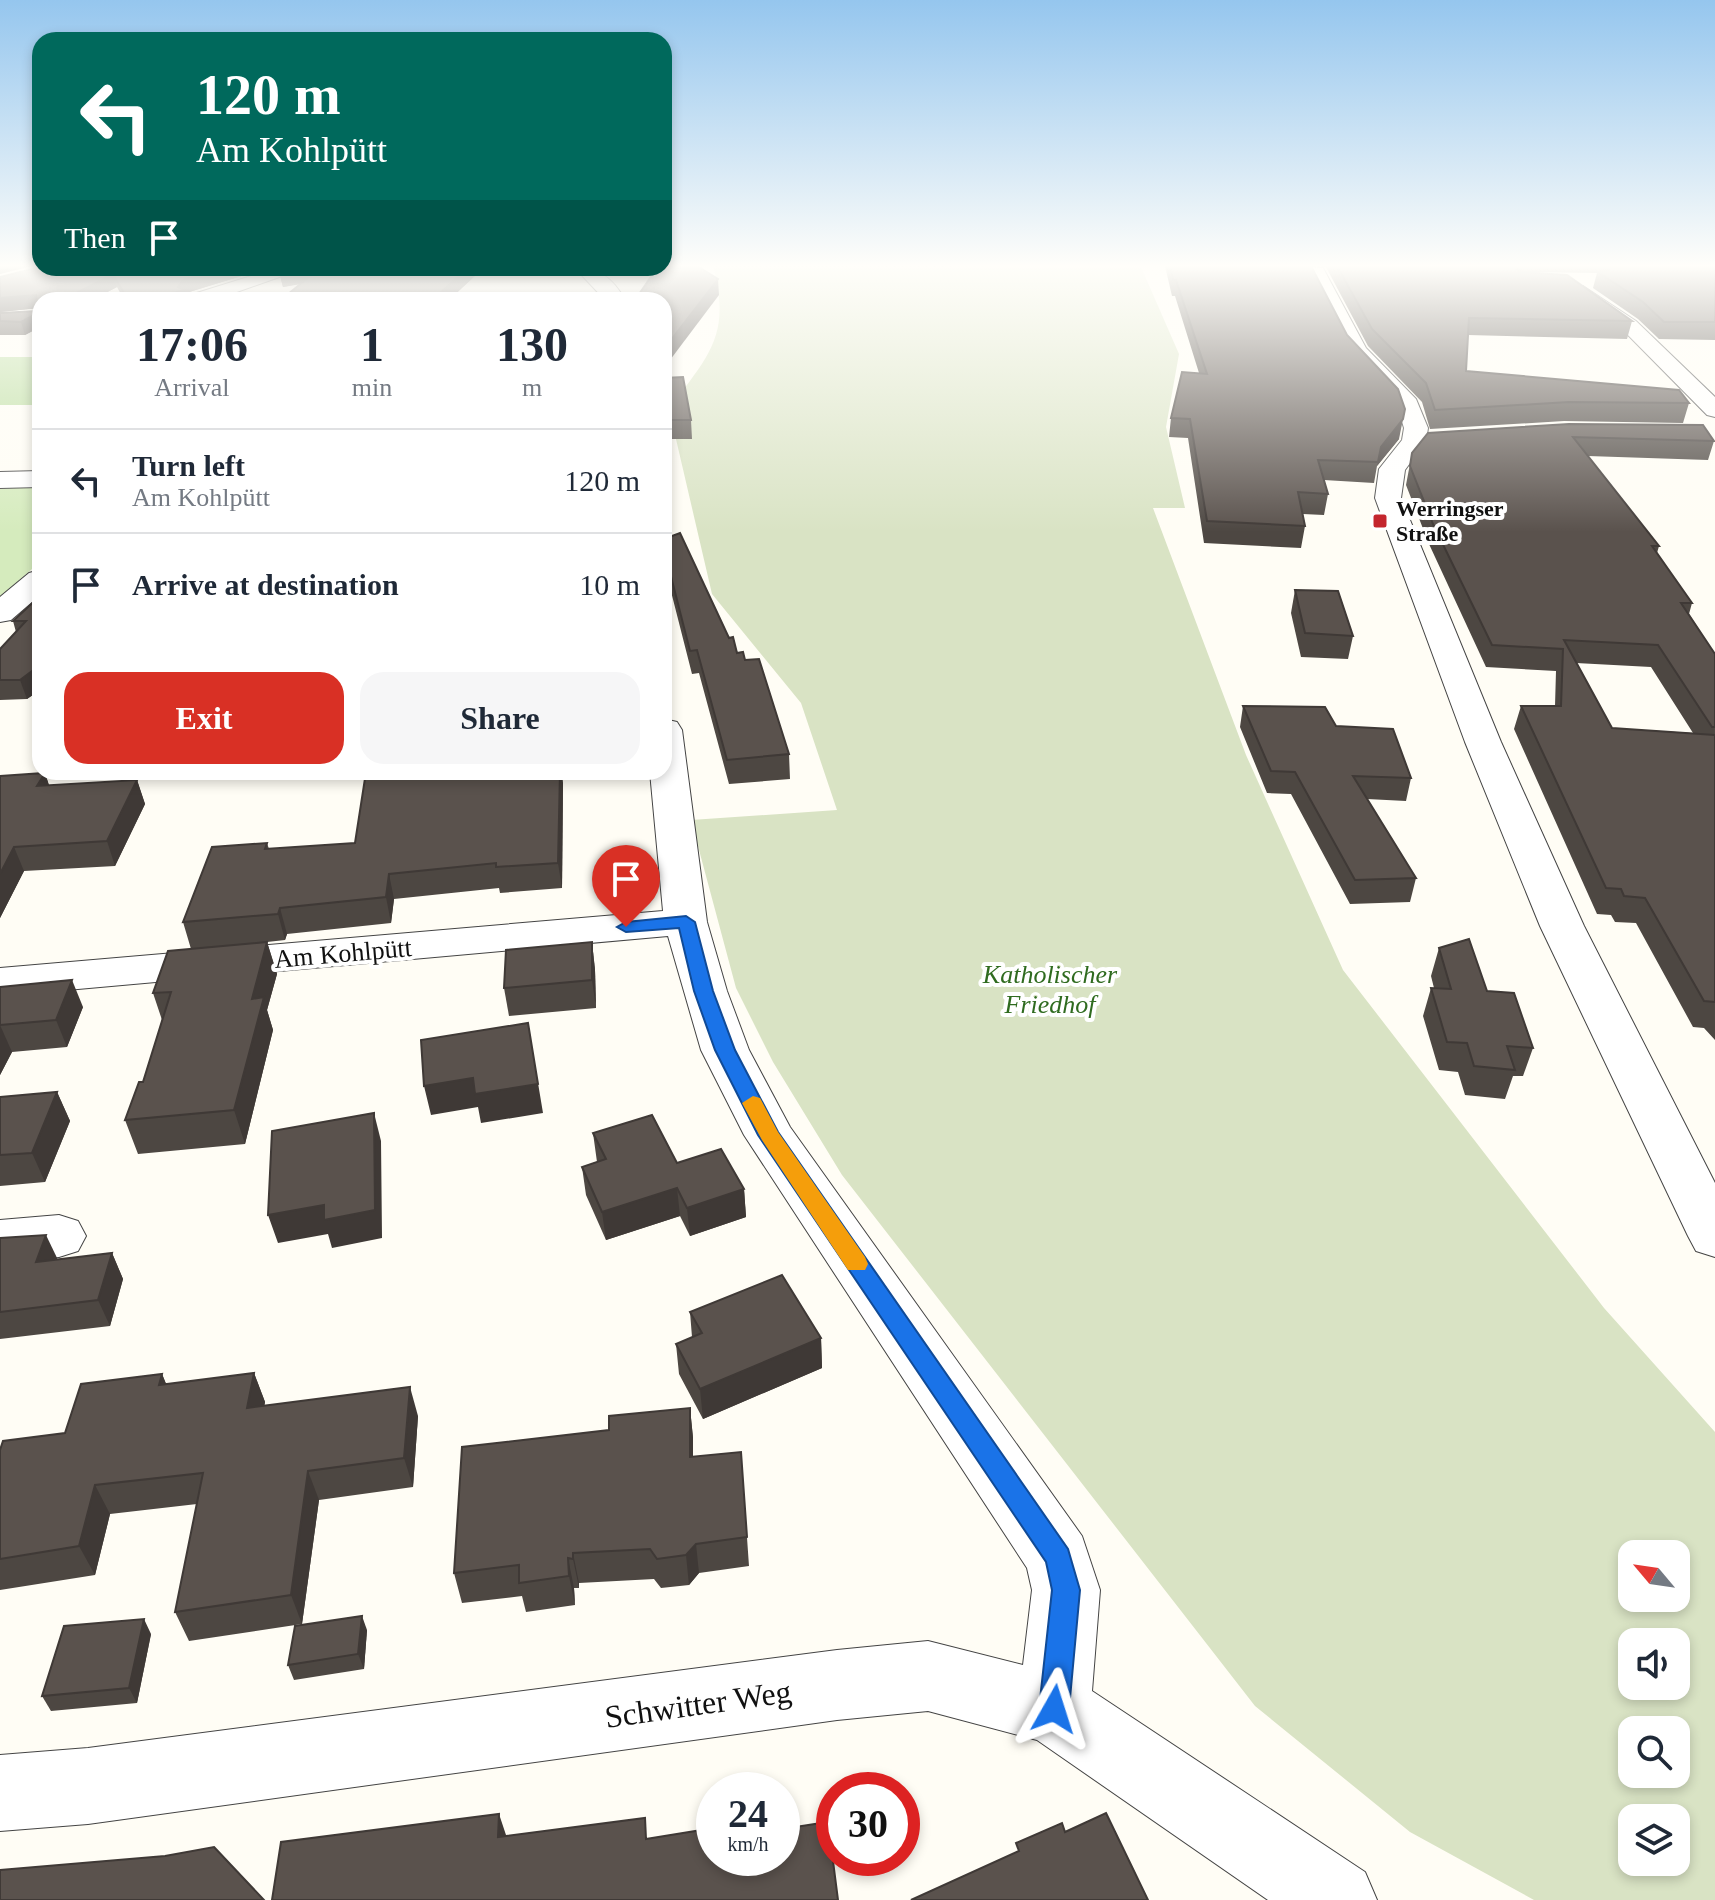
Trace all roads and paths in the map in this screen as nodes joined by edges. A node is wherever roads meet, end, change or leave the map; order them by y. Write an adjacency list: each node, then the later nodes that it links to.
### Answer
1 (1361, 355): 12 (street)
2 (1659, 355): 3 (street)
3 (1715, 410)
4 (32, 479): 5 (street)
5 (0, 480)
6 (32, 586): 7 (street)
7 (0, 613)
8 (670, 780): 9 (street)
9 (686, 922): 10 (street, Am Kohlpütt); 14 (street)
10 (0, 982)
11 (59, 1236): 13 (street)
12 (1715, 1236)
13 (0, 1241)
14 (1054, 1709): 15 (street, Schwitter Weg); 16 (street, Schwitter Weg)
15 (0, 1793)
16 (1337, 1900)

